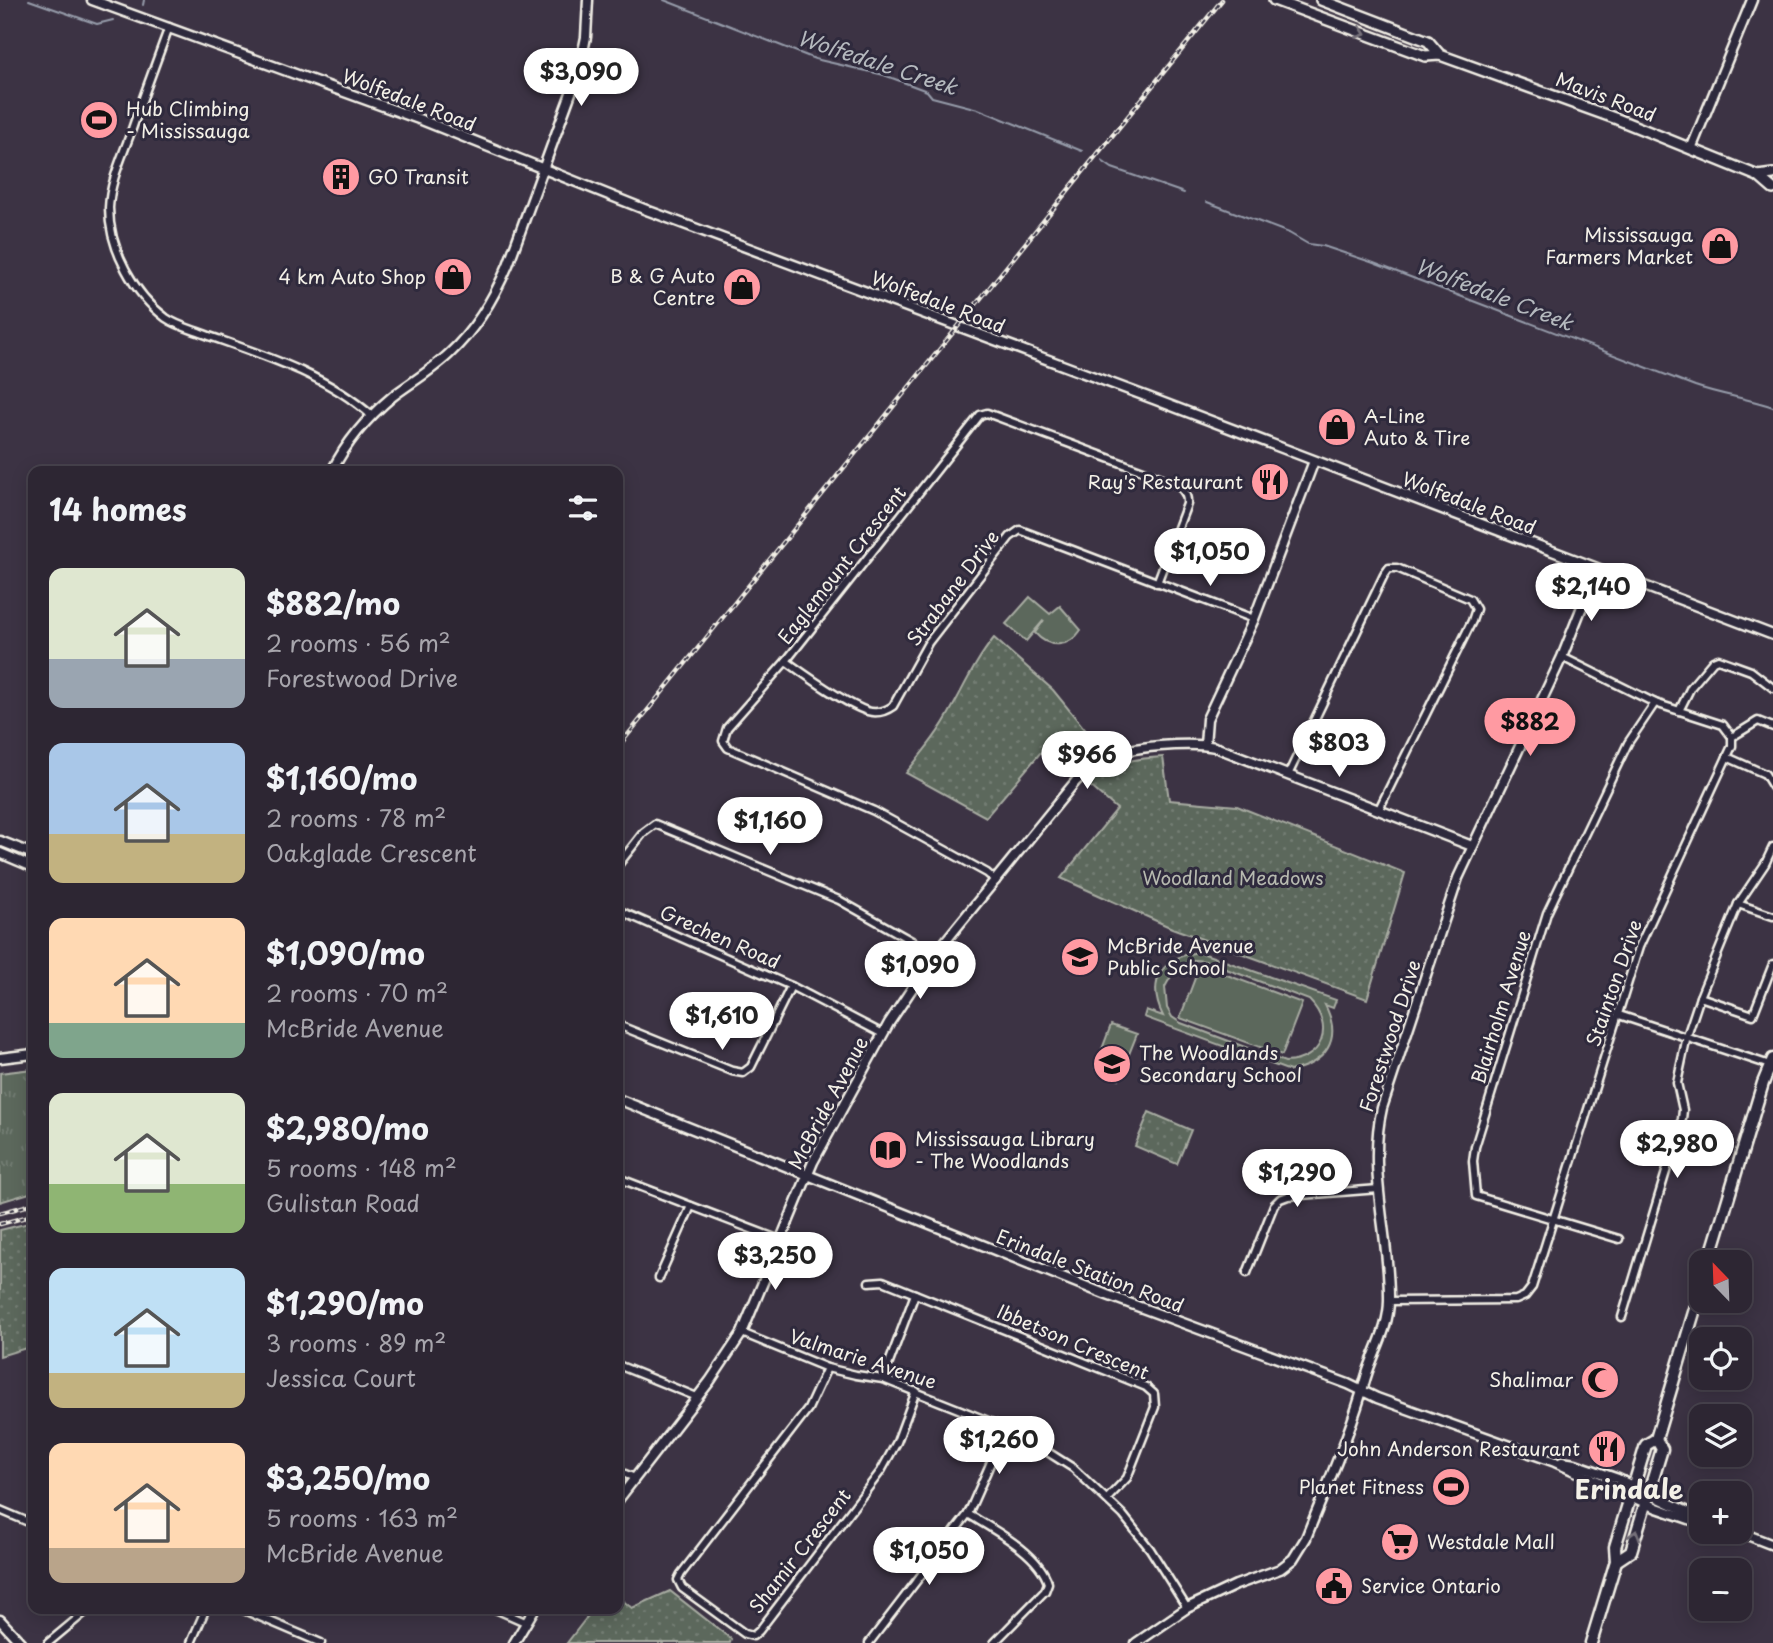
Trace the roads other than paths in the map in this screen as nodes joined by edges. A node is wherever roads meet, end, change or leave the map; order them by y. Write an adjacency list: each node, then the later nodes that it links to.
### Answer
1 (92, 0): 6 (street, Wolfedale Road)
2 (587, 0): 9 (street)
3 (1274, 0): 7 (main road, Mavis Road, one-way to 7)
4 (1321, 0): 7 (main road, Mavis Road)
5 (1752, 0): 8 (street)
6 (169, 27): 9 (street, Wolfedale Road); 13 (street)
7 (1440, 55): 8 (main road, Mavis Road)
8 (1691, 149): 11 (main road, Mavis Road)
9 (543, 169): 13 (street); 14 (street, Wolfedale Road)
10 (1773, 173): 11 (main road)
11 (1758, 176): 12 (main road, Mavis Road)
12 (1773, 189)
13 (372, 416): 15 (street)
14 (1314, 461): 16 (street, Wolfedale Road); 18 (street)
15 (335, 466)
16 (1597, 569): 19 (street, Wolfedale Road); 20 (street, Forestwood Drive)
17 (1157, 583): 18 (street, Strabane Drive); 21 (street, Strabane Drive); 21 (street, Eaglemount Crescent)
18 (1254, 619): 27 (street)
19 (1773, 635)
20 (1562, 657): 23 (street); 33 (street, Forestwood Drive)
21 (786, 661): 39 (street, Eaglemount Crescent)
22 (1773, 688): 24 (street)
23 (1656, 703): 24 (street); 59 (street, Blairholm Avenue)
24 (1678, 711): 26 (street)
25 (1773, 727): 26 (street)
26 (1732, 737): 28 (street, Stainton Drive)
27 (1205, 744): 29 (street, McBride Avenue); 39 (street, McBride Avenue)
28 (1727, 757): 30 (street); 47 (street, Stainton Drive)
29 (1288, 775): 31 (street, McBride Avenue); 31 (street)
30 (1773, 786)
31 (1379, 809): 33 (street, McBride Avenue)
32 (0, 841): 35 (street)
33 (1472, 846): 57 (street, Forestwood Drive)
34 (1773, 847): 40 (street)
35 (28, 852)
36 (0, 853): 38 (street)
37 (623, 859): 43 (street)
38 (28, 865)
39 (996, 881): 43 (street, McBride Avenue)
40 (1738, 904): 42 (street); 46 (street)
41 (623, 912): 45 (street, Grechen Road)
42 (1773, 916)
43 (935, 954): 49 (street, McBride Avenue)
44 (1773, 964): 46 (street)
45 (791, 986): 48 (street); 49 (street, Grechen Road)
46 (1700, 997): 50 (street)
47 (1619, 1016): 50 (street); 59 (street, Stainton Drive)
48 (623, 1027)
49 (883, 1034): 55 (street, McBride Avenue)
50 (1687, 1036): 53 (street); 69 (street)
51 (28, 1055): 52 (street)
52 (0, 1058)
53 (1772, 1063): 62 (main road)
54 (623, 1101): 55 (street, Erindale Station Road)
55 (808, 1175): 61 (street, McBride Avenue); 75 (street, Erindale Station Road)
56 (623, 1180): 58 (street)
57 (1379, 1189): 63 (street); 67 (street, Forestwood Drive)
58 (691, 1206): 61 (street); 64 (street)
59 (1555, 1221): 60 (street, Blairholm Avenue); 67 (street, Stainton Drive)
60 (1619, 1239)
61 (780, 1240): 70 (street, McBride Avenue)
62 (1713, 1250)
63 (1247, 1273)
64 (659, 1278)
65 (869, 1282): 66 (street, Ibbetson Crescent)
66 (915, 1294): 73 (street); 84 (street, Ibbetson Crescent)
67 (1389, 1301): 75 (street, Forestwood Drive)
68 (1694, 1313): 78 (main road)
69 (1622, 1317)
70 (742, 1333): 72 (street, Valmarie Avenue); 76 (street, McBride Avenue)
71 (623, 1367): 76 (street)
72 (827, 1368): 73 (street, Valmarie Avenue); 74 (street, Shamir Crescent)
73 (883, 1379): 74 (street, Valmarie Avenue)
74 (916, 1391): 77 (street, Valmarie Avenue)
75 (1363, 1391): 81 (street, Erindale Station Road); 92 (street, Forestwood Drive)
76 (697, 1397): 80 (street, McBride Avenue)
77 (1006, 1427): 84 (street, Valmarie Avenue); 86 (street)
78 (1656, 1439): 81 (main road); 83 (main road)
79 (623, 1473): 80 (street)
80 (635, 1478): 82 (street, McBride Avenue)
81 (1632, 1491): 83 (street, Erindale Station Road); 91 (main road)
82 (623, 1494)
83 (1647, 1498): 87 (street, Erindale Station Road); 91 (main road, one-way to 83)
84 (1107, 1499): 92 (street, Valmarie Avenue)
85 (0, 1510): 88 (street)
86 (968, 1514): 106 (street); 107 (street)
87 (1689, 1519)
88 (28, 1522)
89 (1752, 1537): 90 (street)
90 (1773, 1545)
91 (1616, 1561): 109 (main road)
92 (1187, 1608): 108 (street, Forestwood Drive)
93 (83, 1614): 102 (street)
94 (203, 1614): 103 (street)
95 (251, 1614): 100 (street)
96 (507, 1614): 99 (street)
97 (531, 1614): 99 (street)
98 (0, 1620): 101 (street)
99 (525, 1622): 105 (street)
100 (302, 1639): 104 (street)
101 (21, 1643)
102 (48, 1643)
103 (191, 1643)
104 (321, 1643)
105 (514, 1643)
106 (869, 1643)
107 (994, 1643)
108 (1136, 1643)
109 (1591, 1643)

